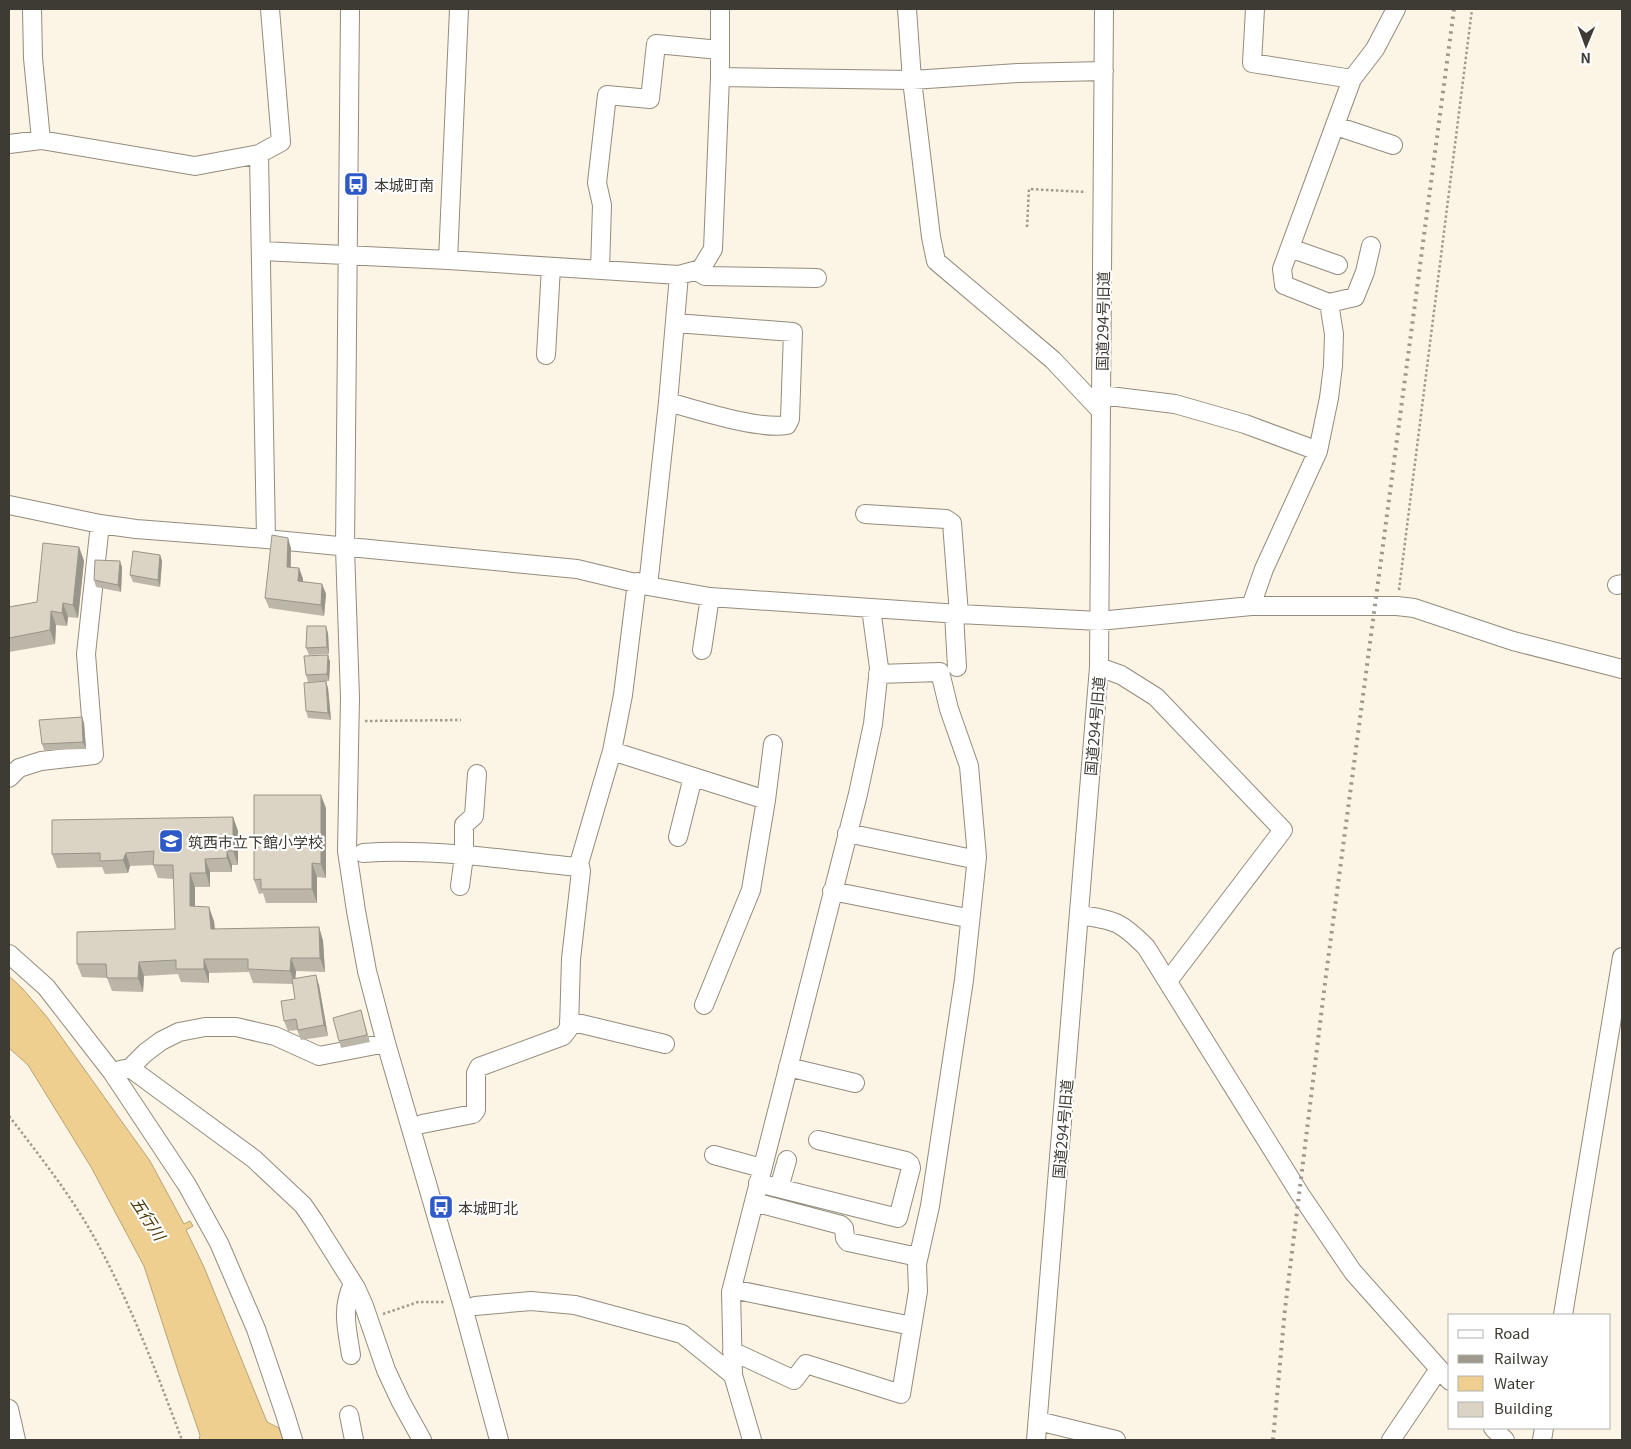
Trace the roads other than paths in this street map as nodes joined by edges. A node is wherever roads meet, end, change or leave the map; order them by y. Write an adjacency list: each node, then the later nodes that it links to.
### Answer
1 (32, 9): 16 (street)
2 (270, 9): 19 (street)
3 (350, 9): 23 (street)
4 (459, 9): 24 (street)
5 (720, 9): 10 (street)
6 (906, 9): 14 (street)
7 (1104, 9): 11 (street, 国道294号旧道)
8 (1255, 9): 13 (street)
9 (1396, 9): 13 (street)
10 (720, 50): 12 (street); 27 (street)
11 (1104, 71): 14 (street); 35 (street, 国道294号旧道)
12 (720, 77): 14 (street); 28 (street)
13 (1352, 79): 15 (street)
14 (912, 80): 35 (street)
15 (1336, 126): 18 (street); 21 (street)
16 (41, 140): 17 (street); 19 (street)
17 (9, 144)
18 (1393, 145)
19 (259, 154): 22 (street)
20 (1371, 246): 31 (street)
21 (1290, 248): 25 (street); 31 (street)
22 (262, 251): 23 (street); 40 (street)
23 (348, 254): 24 (street); 41 (street)
24 (448, 260): 26 (street)
25 (1338, 264)
26 (551, 267): 27 (street); 33 (street)
27 (600, 270): 29 (street)
28 (697, 270): 29 (street); 30 (street)
29 (679, 275): 32 (street)
30 (817, 278)
31 (1330, 303): 36 (street)
32 (675, 323): 34 (street); 34 (street)
33 (546, 356)
34 (668, 402): 42 (street)
35 (1101, 403): 36 (street); 47 (street, 国道294号旧道)
36 (1318, 451): 44 (street)
37 (9, 505): 39 (street)
38 (865, 514): 46 (street)
39 (100, 524): 40 (street); 57 (street)
40 (266, 539): 41 (street)
41 (345, 548): 42 (street); 74 (street)
42 (643, 584): 43 (street); 54 (street)
43 (710, 597): 45 (street); 48 (street)
44 (1251, 606): 47 (street); 51 (street)
45 (871, 608): 46 (street); 52 (street)
46 (957, 614): 47 (street); 49 (street)
47 (1099, 621): 50 (street, 国道294号旧道)
48 (702, 650)
49 (957, 667)
50 (1099, 667): 67 (street, 国道294号旧道); 71 (street)
51 (1622, 669)
52 (878, 674): 59 (street); 87 (street)
53 (773, 744): 58 (street)
54 (612, 751): 56 (street); 64 (street)
55 (477, 774): 62 (street)
56 (693, 777): 58 (street); 60 (street)
57 (9, 778)
58 (766, 800): 72 (street)
59 (847, 833): 63 (street); 66 (street)
60 (678, 837)
61 (362, 853): 62 (street)
62 (464, 856): 64 (street); 65 (street)
63 (968, 858)
64 (580, 862): 73 (street)
65 (460, 886)
66 (832, 891): 68 (street); 76 (street)
67 (1079, 915): 71 (street); 99 (street, 国道294号旧道)
68 (962, 917)
69 (9, 954): 78 (street)
70 (1622, 957): 91 (street)
71 (1168, 981): 96 (street)
72 (704, 1005)
73 (569, 1021): 75 (street); 80 (street)
74 (386, 1043): 77 (street); 105 (street)
75 (665, 1044)
76 (788, 1067): 79 (street); 84 (street)
77 (130, 1068): 78 (street); 88 (street)
78 (112, 1072): 102 (street)
79 (855, 1083)
80 (422, 1124)
81 (818, 1140): 85 (street)
82 (714, 1155): 84 (street)
83 (787, 1160): 85 (street)
84 (760, 1175): 85 (street); 86 (street)
85 (779, 1188)
86 (754, 1202): 87 (street); 89 (street)
87 (918, 1257): 92 (street)
88 (353, 1284): 94 (street); 104 (street)
89 (732, 1289): 92 (street); 93 (street)
90 (474, 1306): 95 (street)
91 (1563, 1314)
92 (912, 1326): 93 (street)
93 (732, 1352): 95 (street)
94 (351, 1354)
95 (733, 1375): 106 (street)
96 (1444, 1375): 109 (street)
97 (9, 1409): 101 (street)
98 (349, 1415): 103 (street)
99 (1038, 1421): 107 (street, 国道294号旧道); 108 (street)
100 (1494, 1429): 110 (street)
101 (16, 1440)
102 (293, 1440)
103 (354, 1440)
104 (422, 1440)
105 (499, 1440)
106 (752, 1440)
107 (1036, 1440)
108 (1116, 1440)
109 (1391, 1440)
110 (1505, 1440)

